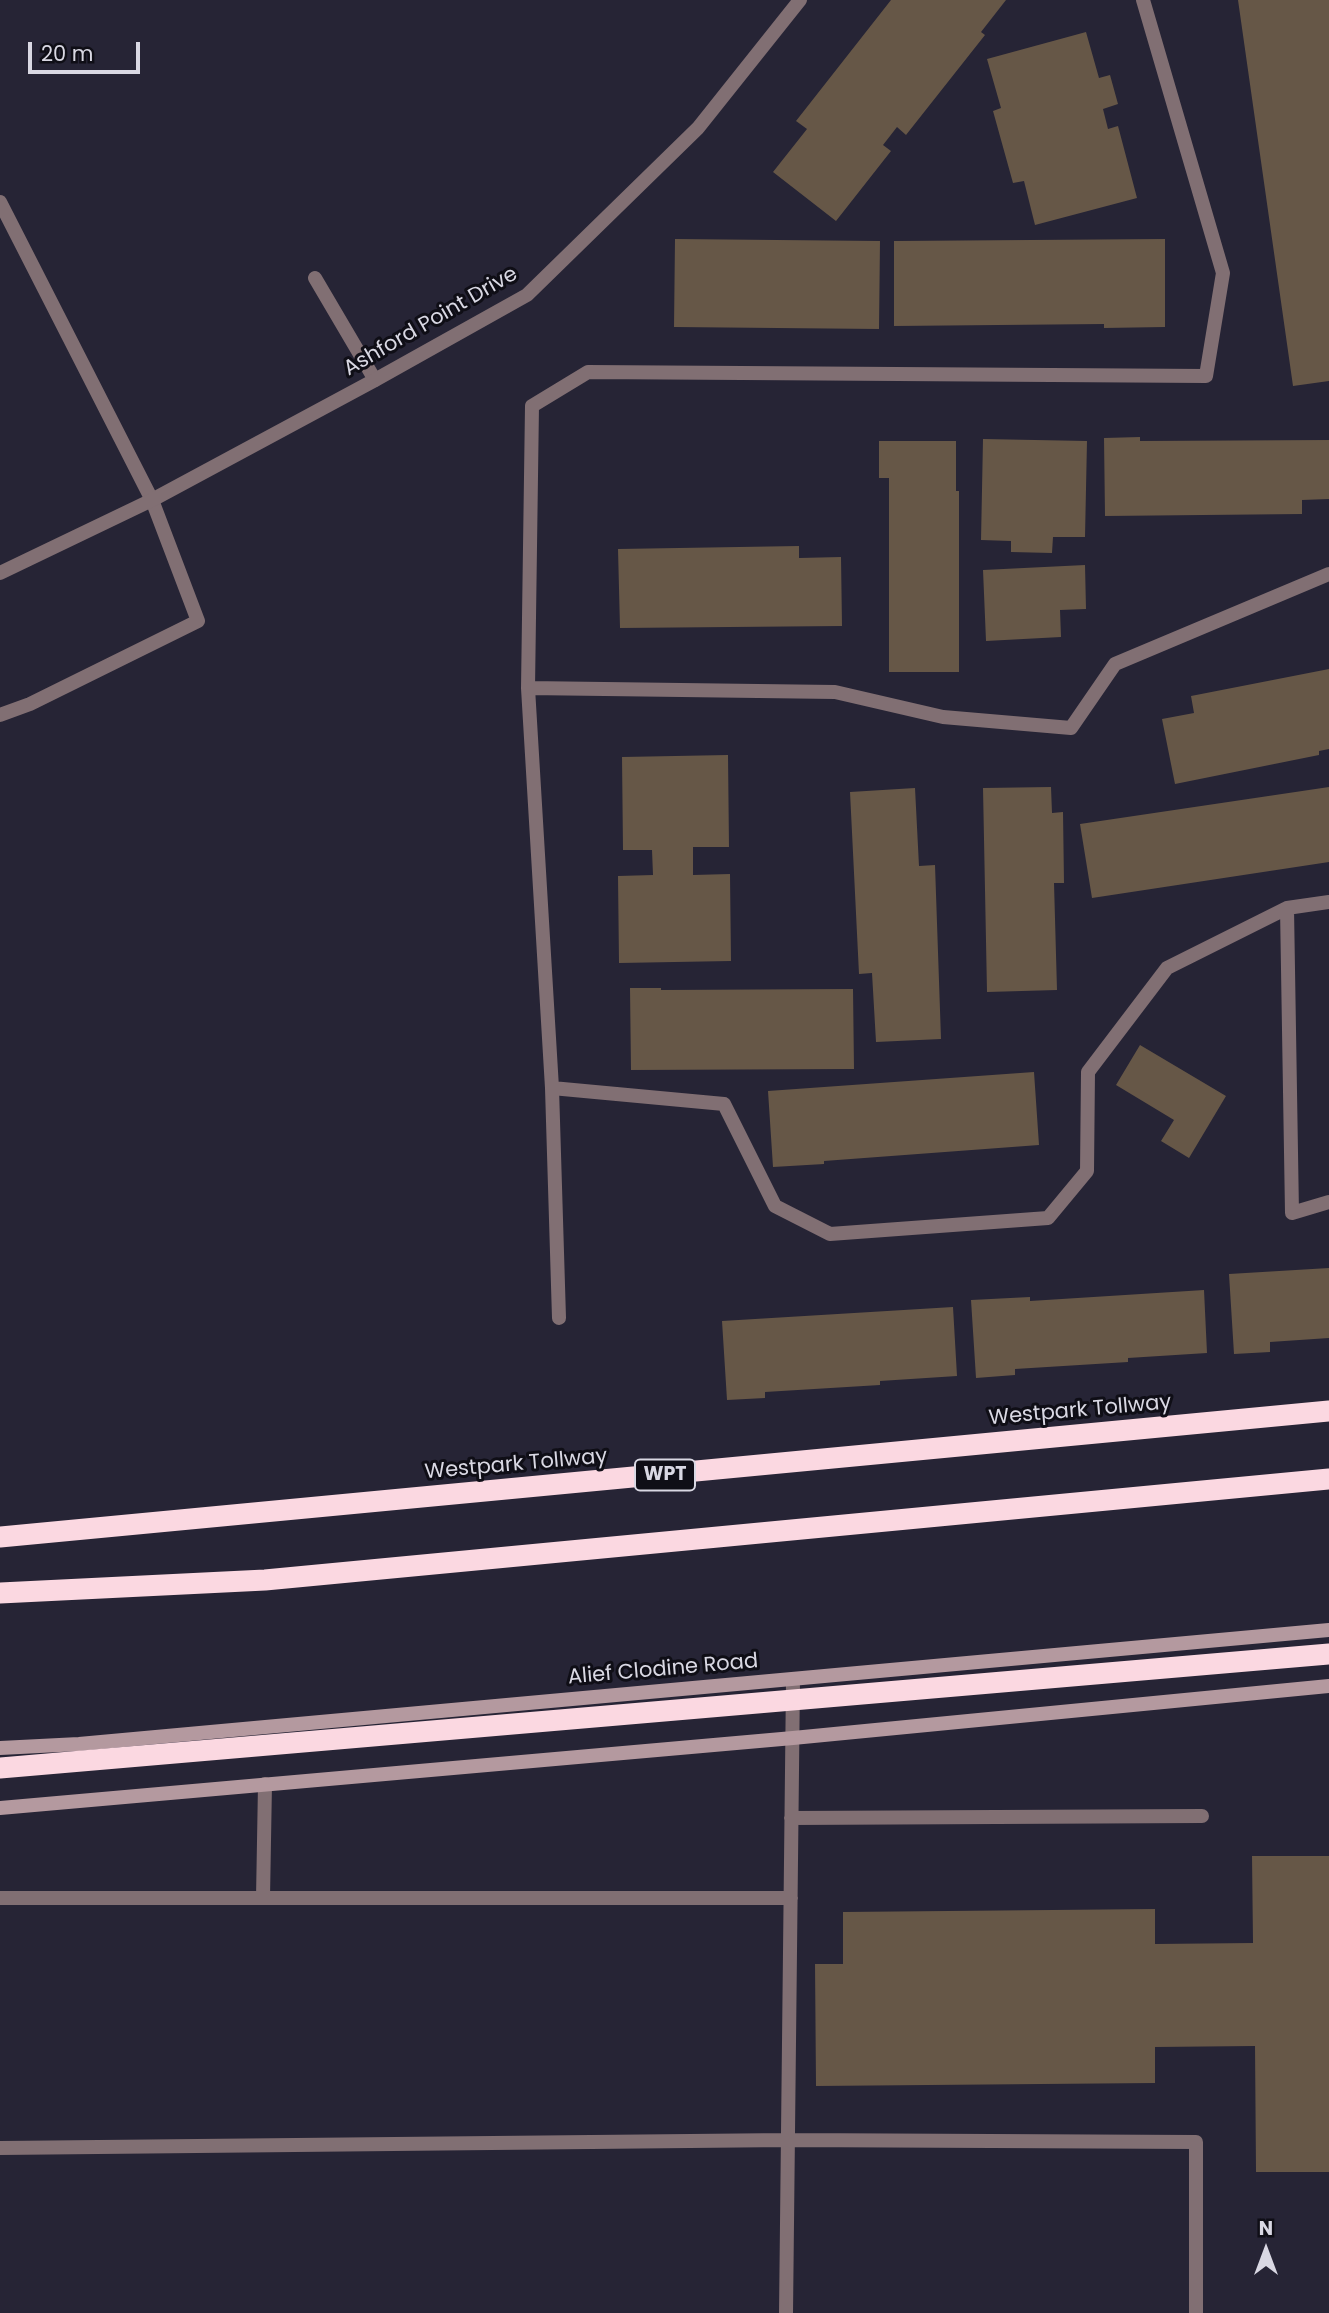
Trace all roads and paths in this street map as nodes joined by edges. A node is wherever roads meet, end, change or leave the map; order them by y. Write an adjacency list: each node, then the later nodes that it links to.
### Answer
1 (800, 0): 7 (street, Ashford Point Drive)
2 (1143, 0): 11 (street)
3 (0, 202): 5 (street)
4 (0, 233): 5 (street)
5 (17, 234): 8 (street)
6 (315, 278): 7 (street)
7 (375, 380): 8 (street, Ashford Point Drive)
8 (152, 500): 9 (street, Ashford Point Drive); 12 (street)
9 (0, 573)
10 (1329, 574): 11 (street)
11 (528, 688): 15 (street)
12 (0, 716)
13 (1329, 902): 14 (street)
14 (1287, 908): 15 (street); 16 (street)
15 (552, 1088): 17 (street)
16 (1329, 1202)
17 (559, 1318)
18 (1329, 1411): 20 (highway, Westpark Tollway / WPT)
19 (1329, 1479): 21 (highway)
20 (0, 1537)
21 (0, 1593)
22 (1329, 1630): 24 (main road, Alief Clodine Road)
23 (1329, 1654): 28 (highway, bridge)
24 (793, 1680): 26 (street); 27 (main road, Alief Clodine Road)
25 (1329, 1686): 26 (main road)
26 (793, 1738): 29 (main road); 32 (street)
27 (0, 1748)
28 (0, 1768)
29 (265, 1784): 30 (main road); 34 (street)
30 (0, 1808)
31 (1202, 1816): 32 (street)
32 (792, 1818): 35 (street)
33 (0, 1898): 34 (street)
34 (263, 1898): 35 (street)
35 (791, 1898): 36 (street)
36 (788, 2140): 37 (street); 38 (street); 39 (street)
37 (0, 2148)
38 (786, 2313)
39 (1196, 2313)

